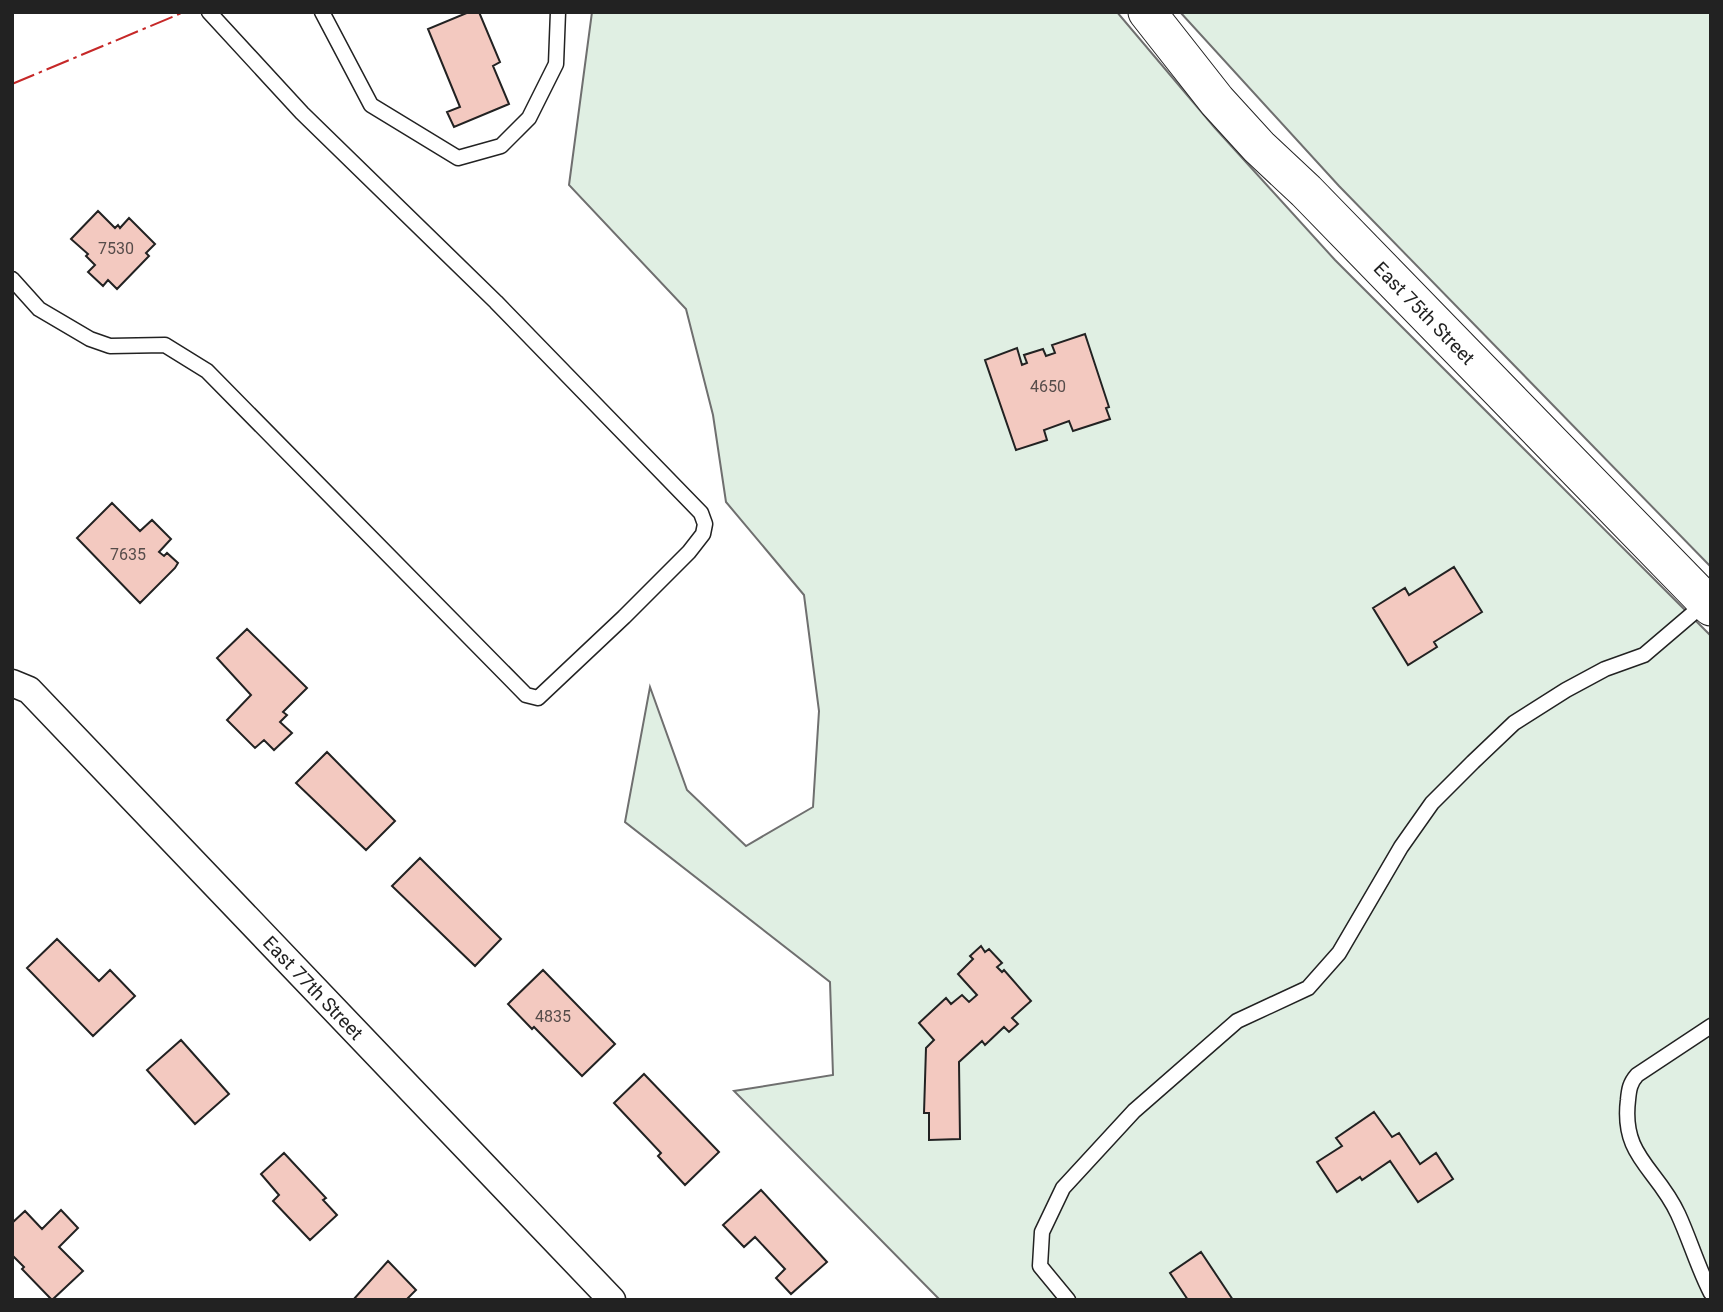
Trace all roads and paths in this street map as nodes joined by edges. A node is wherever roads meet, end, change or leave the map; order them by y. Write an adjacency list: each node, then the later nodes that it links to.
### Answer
1 (209, 12): 5 (lane)
2 (322, 12): 3 (lane)
3 (558, 12)
4 (1147, 12): 6 (street, East 75th Street)
5 (12, 279)
6 (1709, 604): 11 (lane)
7 (12, 683): 10 (street, East 77th Street)
8 (1711, 1027): 9 (lane)
9 (1711, 1293)
10 (598, 1295)
11 (1068, 1300)

